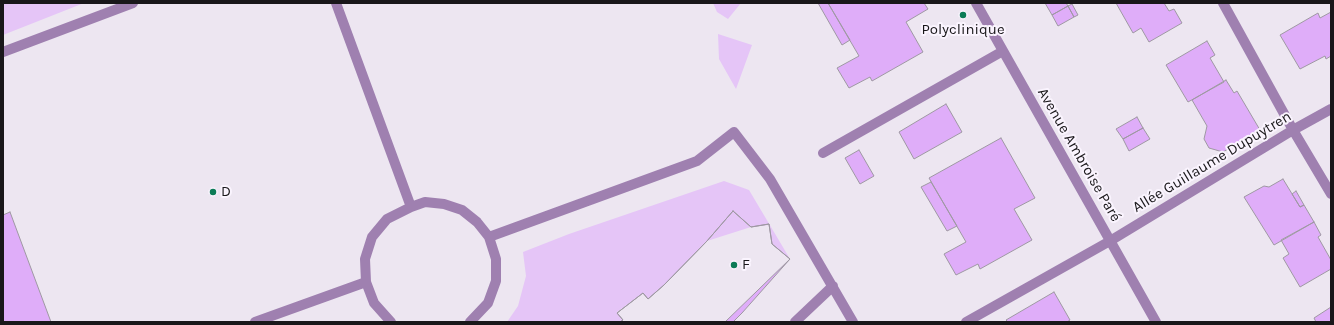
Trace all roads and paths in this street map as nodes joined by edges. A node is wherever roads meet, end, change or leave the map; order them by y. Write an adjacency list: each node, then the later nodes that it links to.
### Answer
1 (133, 3): 6 (street)
2 (336, 3): 11 (street)
3 (976, 3): 5 (street, Avenue Ambroise Paré)
4 (1223, 3): 8 (street)
5 (1003, 51): 9 (street); 13 (street, Avenue Ambroise Paré)
6 (3, 52)
7 (1331, 109): 8 (street, Allée Guillaume Dupuytren)
8 (1293, 130): 10 (street); 13 (street, Allée Guillaume Dupuytren)
9 (823, 153)
10 (1331, 194)
11 (411, 207): 12 (street); 14 (street)
12 (489, 237): 15 (street); 18 (street)
13 (1110, 241): 21 (street, Allée Guillaume Dupuytren); 22 (street, Avenue Ambroise Paré)
14 (366, 282): 16 (street); 17 (street)
15 (833, 286): 19 (street); 20 (street)
16 (255, 322)
17 (391, 322)
18 (470, 322)
19 (795, 322)
20 (853, 322)
21 (966, 322)
22 (1156, 322)

